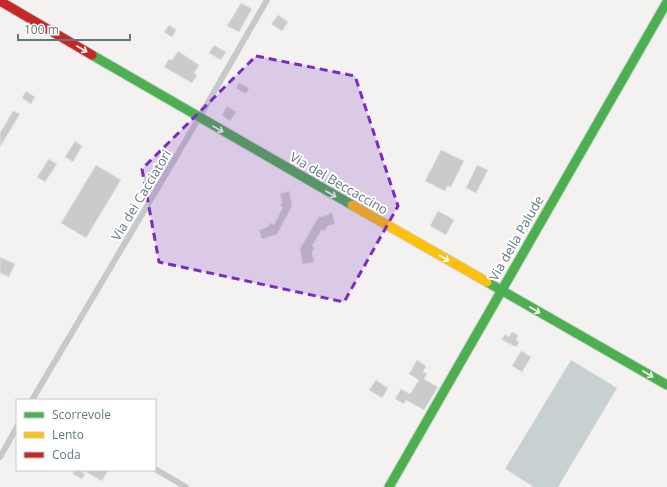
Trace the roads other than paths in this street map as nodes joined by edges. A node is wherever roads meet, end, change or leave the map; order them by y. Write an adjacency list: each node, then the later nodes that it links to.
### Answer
1 (267, 0): 4 (street, Via dei Cacciatori)
2 (0, 1): 4 (street, Via del Beccaccino, one-way to 4)
3 (667, 2): 5 (street, Via della Palude)
4 (199, 118): 5 (street, Via del Beccaccino, one-way to 5); 7 (street, Via dei Cacciatori)
5 (501, 291): 6 (street, Via del Beccaccino, one-way to 6); 12 (street, Via della Palude)
6 (667, 386)
7 (34, 399)
8 (16, 429): 9 (street)
9 (0, 457)
10 (156, 470): 11 (street)
11 (186, 487)
12 (388, 487)

